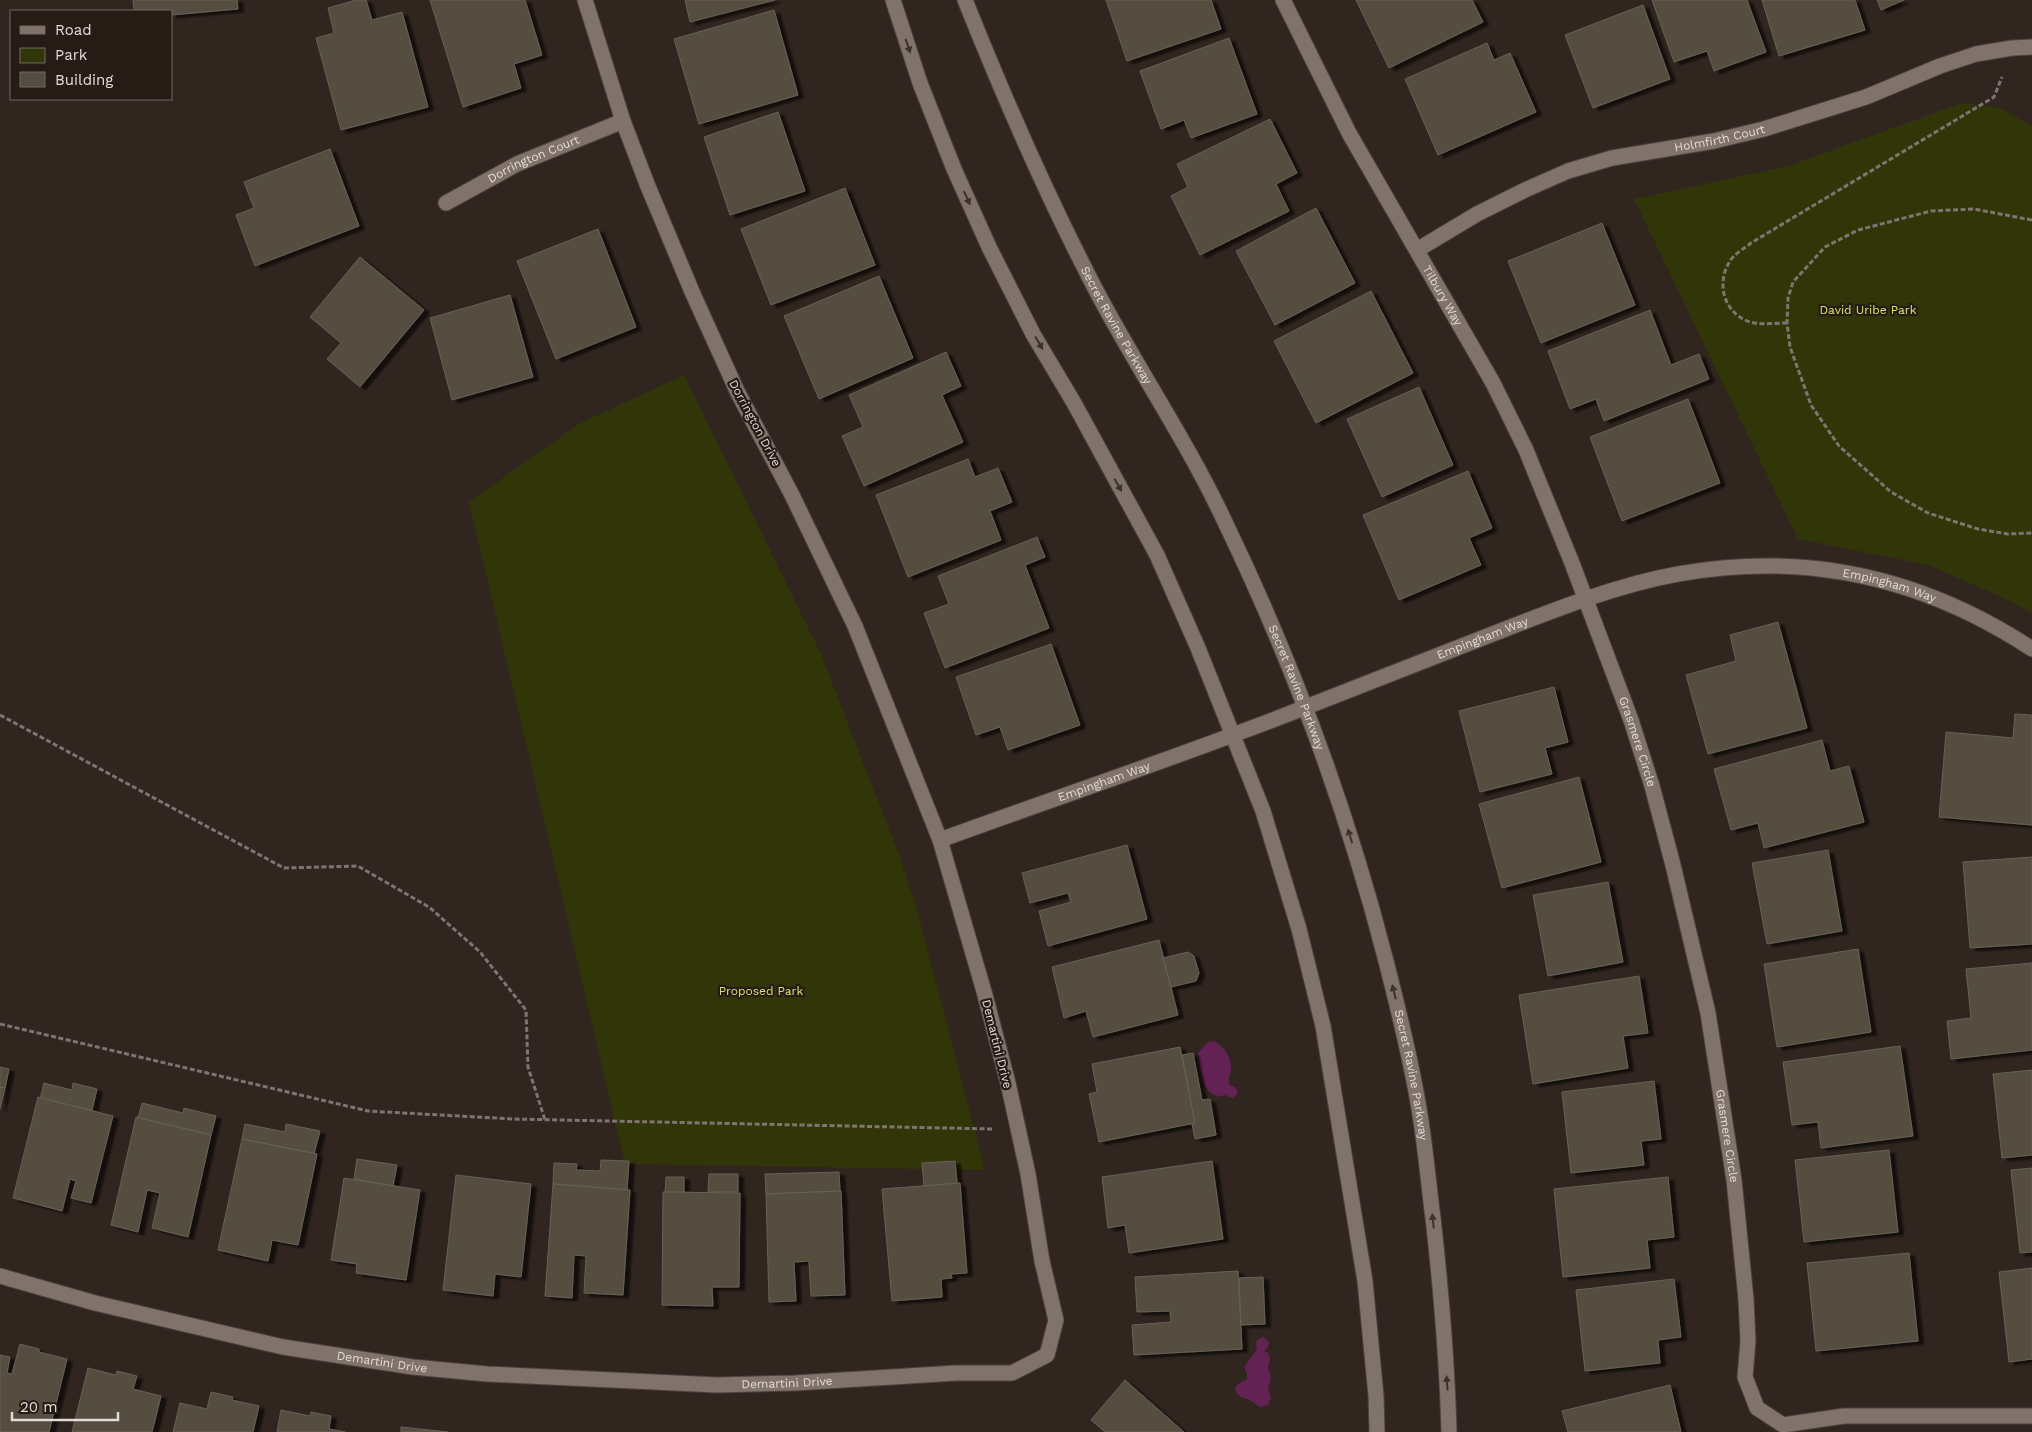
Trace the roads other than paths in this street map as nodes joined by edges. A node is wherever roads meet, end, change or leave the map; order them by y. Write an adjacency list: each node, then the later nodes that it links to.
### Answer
1 (585, 0): 6 (street, Dorrington Drive)
2 (893, 0): 12 (street, one-way to 12)
3 (965, 0): 11 (street, Secret Ravine Parkway)
4 (1283, 0): 8 (street, Tilbury Way)
5 (2032, 47): 8 (street, Holmfirth Court)
6 (623, 122): 7 (street, Dorrington Court); 13 (street, Dorrington Drive)
7 (446, 203)
8 (1417, 250): 9 (street, Tilbury Way)
9 (1586, 600): 10 (street, Empingham Way); 11 (street, Empingham Way); 15 (street, Grasmere Circle)
10 (2032, 649)
11 (1306, 707): 12 (street, Empingham Way); 17 (street, Secret Ravine Parkway, one-way to 11)
12 (1233, 736): 13 (street, Empingham Way); 16 (street)
13 (940, 840): 14 (street, Demartini Drive)
14 (0, 1276)
15 (2032, 1416)
16 (1377, 1432)
17 (1449, 1432)

